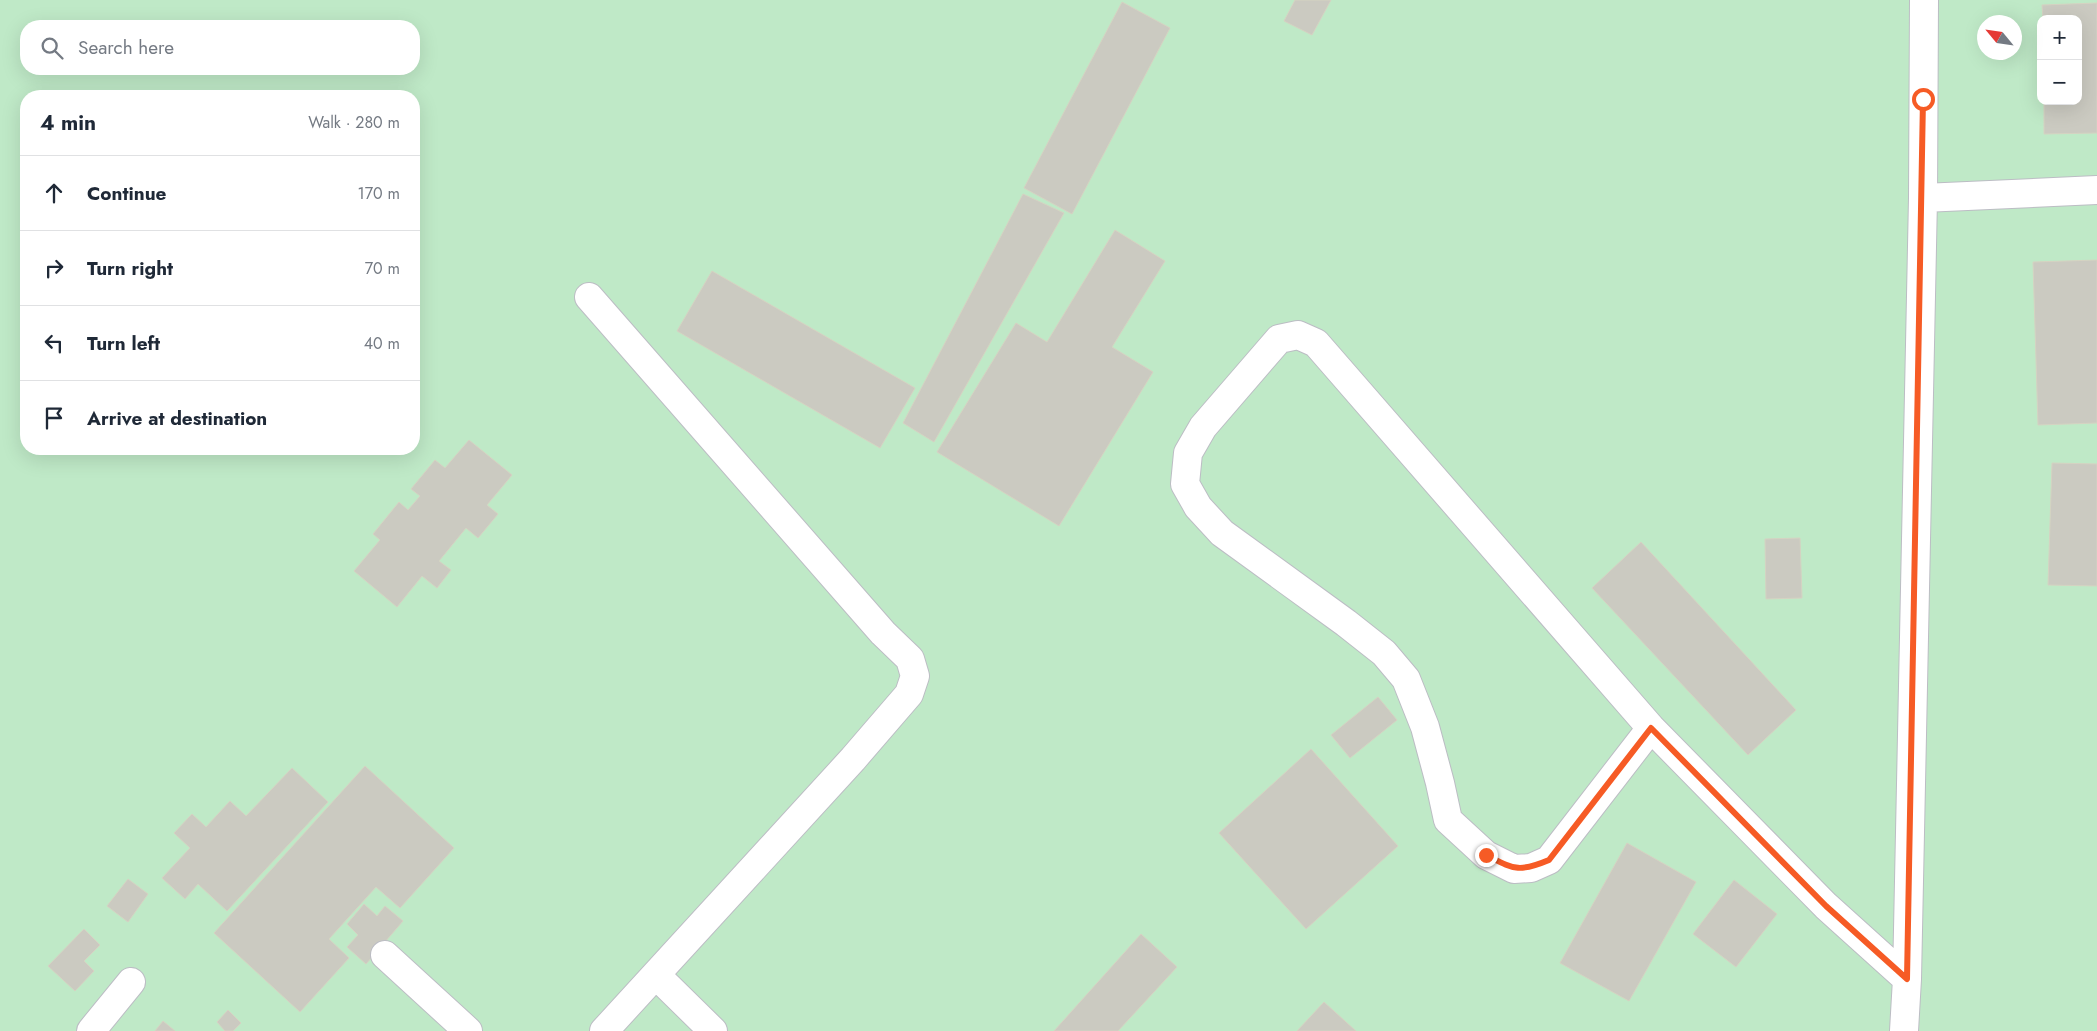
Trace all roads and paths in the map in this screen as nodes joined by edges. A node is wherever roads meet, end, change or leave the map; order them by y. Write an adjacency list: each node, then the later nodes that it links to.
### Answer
1 (1924, 0): 3 (street)
2 (2097, 190): 3 (street)
3 (1923, 198): 8 (street)
4 (589, 297): 7 (street)
5 (1651, 728): 5 (street); 8 (street)
6 (385, 955): 11 (street)
7 (656, 974): 12 (street); 13 (street)
8 (1907, 979): 14 (street)
9 (131, 982): 10 (street)
10 (91, 1031)
11 (468, 1031)
12 (604, 1031)
13 (713, 1031)
14 (1904, 1031)

